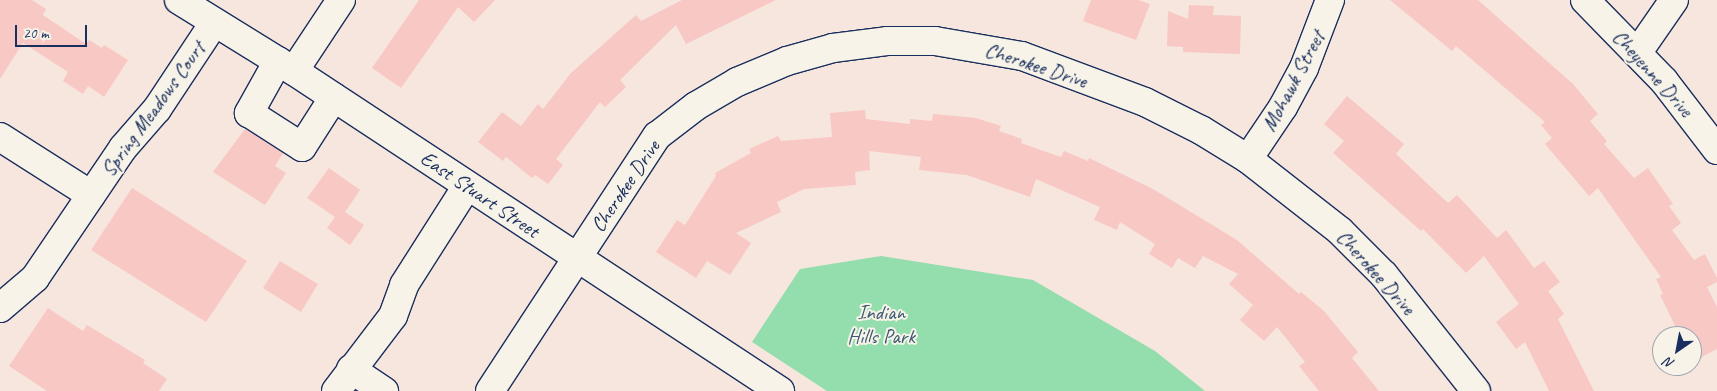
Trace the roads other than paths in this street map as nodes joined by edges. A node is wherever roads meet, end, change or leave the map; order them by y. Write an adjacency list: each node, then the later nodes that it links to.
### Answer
1 (179, 0): 6 (street, East Stuart Street)
2 (341, 0): 8 (street)
3 (1330, 0): 12 (street, Mohawk Street)
4 (1585, 0): 7 (street, Cheyenne Drive)
5 (1674, 0): 7 (street)
6 (214, 23): 8 (street, East Stuart Street); 14 (street, Spring Meadows Court)
7 (1638, 52): 11 (street, Cheyenne Drive)
8 (286, 66): 9 (street, East Stuart Street); 9 (street)
9 (334, 97): 13 (street, East Stuart Street)
10 (0, 137): 14 (street, Spring Meadows Court)
11 (1717, 150)
12 (1248, 159): 15 (street, Cherokee Drive); 22 (street, Cherokee Drive)
13 (467, 186): 15 (street, East Stuart Street); 17 (street)
14 (91, 196): 16 (street, Spring Meadows Court)
15 (577, 258): 20 (street, Cherokee Drive); 21 (street, East Stuart Street)
16 (0, 308)
17 (351, 368): 18 (street); 19 (street)
18 (336, 391)
19 (384, 391)
20 (490, 391)
21 (780, 391)
22 (1476, 391)

